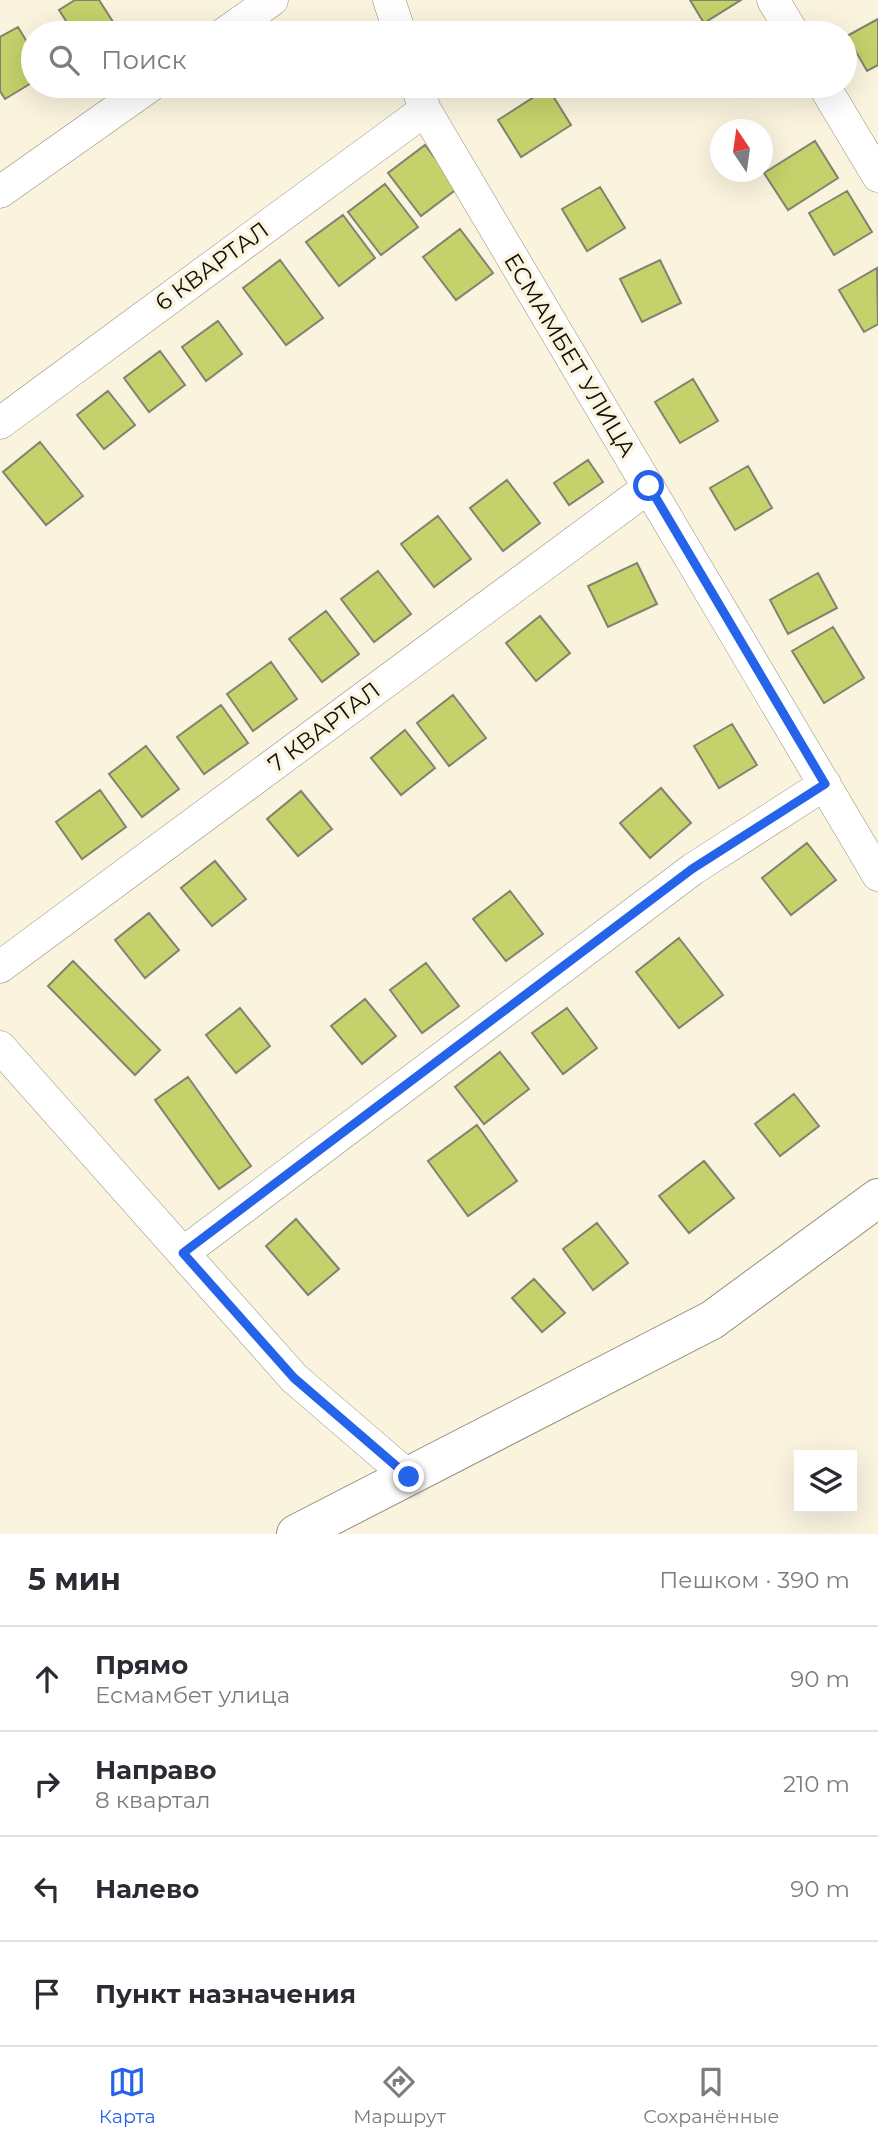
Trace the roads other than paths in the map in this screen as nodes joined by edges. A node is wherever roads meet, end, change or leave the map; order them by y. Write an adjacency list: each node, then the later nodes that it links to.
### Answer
1 (272, 0): 4 (street)
2 (389, 0): 5 (street)
3 (773, 0): 6 (street)
4 (242, 21)
5 (396, 21)
6 (786, 21)
7 (133, 98): 11 (street)
8 (421, 98): 12 (street, 6 КВАРТАЛ); 13 (street, ЕСМАМБЕТ УЛИЦА)
9 (831, 98): 10 (street)
10 (878, 176)
11 (0, 192)
12 (0, 423)
13 (649, 486): 14 (street, ЕСМАМБЕТ УЛИЦА); 16 (street, 7 КВАРТАЛ)
14 (825, 784): 15 (street, ЕСМАМБЕТ УЛИЦА); 19 (street)
15 (878, 875)
16 (0, 967)
17 (0, 1046): 19 (street)
18 (878, 1198): 20 (main road)
19 (183, 1253): 20 (street)
20 (409, 1477): 21 (main road)
21 (296, 1534)

